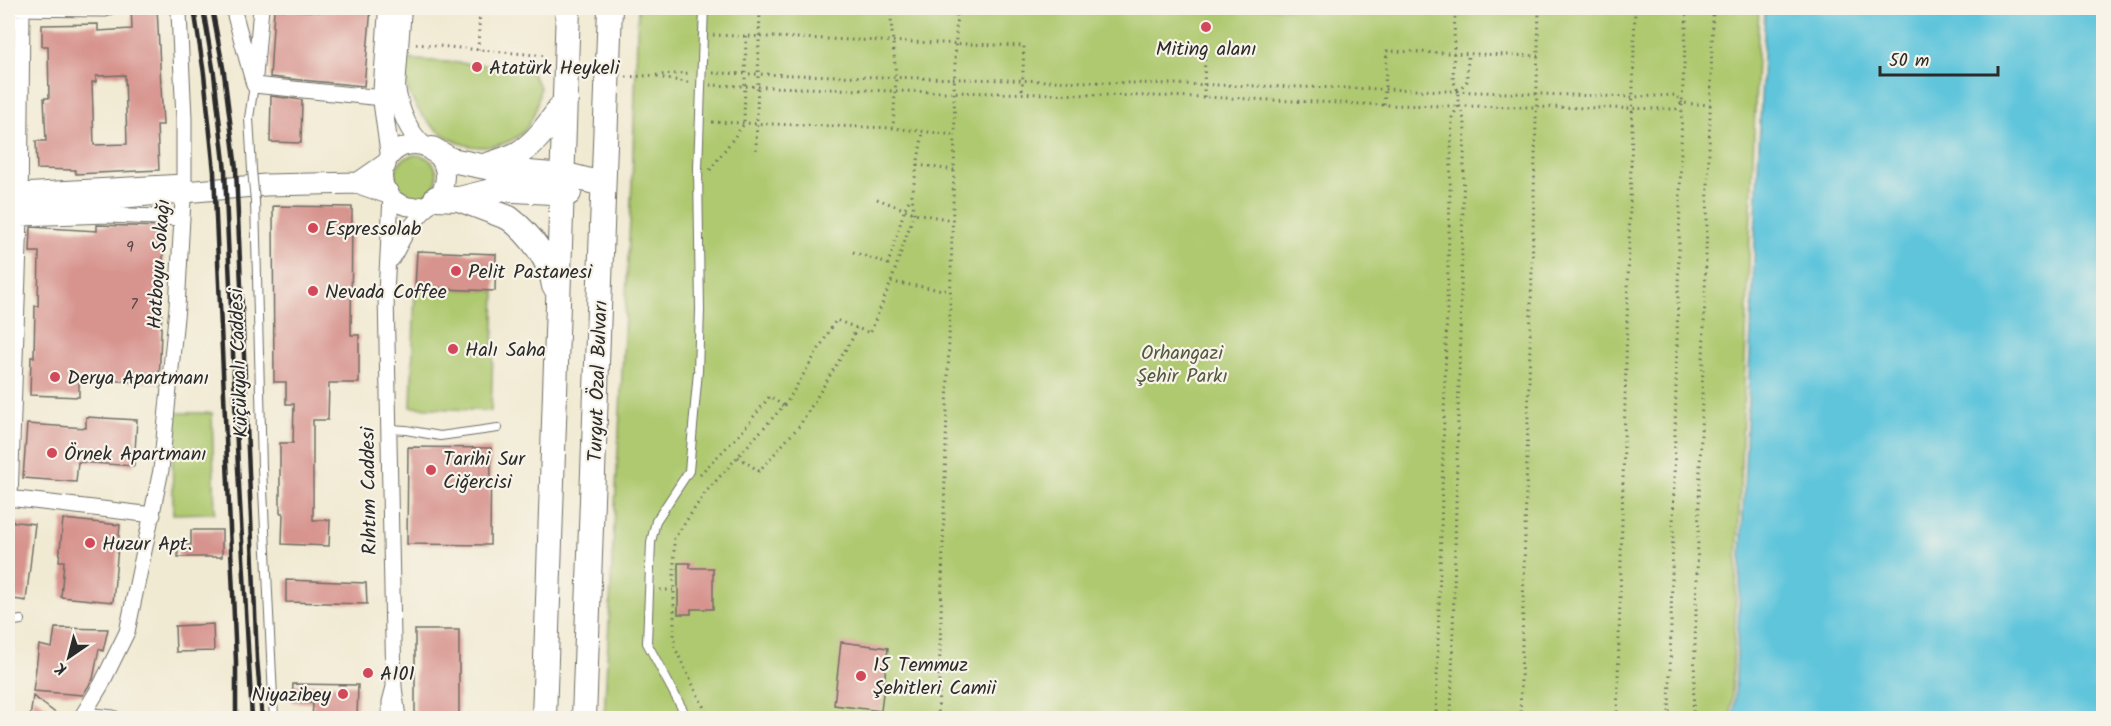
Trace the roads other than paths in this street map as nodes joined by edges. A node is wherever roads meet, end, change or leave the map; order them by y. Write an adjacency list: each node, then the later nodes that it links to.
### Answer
1 (17, 8): 2 (street); 24 (street)
2 (106, 8)
3 (233, 8): 11 (street)
4 (261, 8): 11 (street, Küçükyalı Caddesi)
5 (388, 8): 12 (street)
6 (402, 8): 14 (street)
7 (568, 8): 13 (highway)
8 (610, 8): 19 (highway, Turgut Özal Bulvarı)
9 (704, 8): 42 (lane)
10 (179, 13): 21 (street, Hatboyu Sokağı)
11 (254, 85): 12 (street); 20 (lane, Küçükyalı Caddesi)
12 (382, 98): 15 (street)
13 (566, 100): 16 (highway); 18 (highway)
14 (428, 148): 15 (street); 16 (highway); 23 (street)
15 (387, 160): 17 (main road); 22 (street)
16 (482, 166): 18 (highway)
17 (359, 183): 20 (main road); 22 (main road)
18 (562, 184): 19 (highway); 23 (highway); 27 (highway)
19 (602, 184): 41 (highway, Turgut Özal Bulvarı)
20 (257, 185): 21 (main road); 37 (lane, Küçükyalı Caddesi)
21 (186, 189): 24 (main road); 25 (street, Hatboyu Sokağı)
22 (390, 195): 23 (street); 26 (street, Rıhtım Caddesi)
23 (443, 199): 26 (street, Rıhtım Caddesi); 27 (highway)
24 (15, 205): 25 (street); 30 (street)
25 (182, 218): 31 (street, Hatboyu Sokağı)
26 (387, 294): 29 (street, Rıhtım Caddesi)
27 (558, 309): 40 (highway)
28 (498, 428): 29 (lane)
29 (389, 429): 34 (street, Rıhtım Caddesi)
30 (9, 498): 31 (street)
31 (153, 515): 35 (street, Hatboyu Sokağı)
32 (21, 620): 33 (lane)
33 (8, 622)
34 (394, 687): 38 (street, Rıhtım Caddesi); 39 (street, Rıhtım Caddesi)
35 (82, 717): 36 (street)
36 (113, 718)
37 (274, 718)
38 (390, 718)
39 (398, 718)
40 (544, 718)
41 (584, 718)
42 (683, 718)

